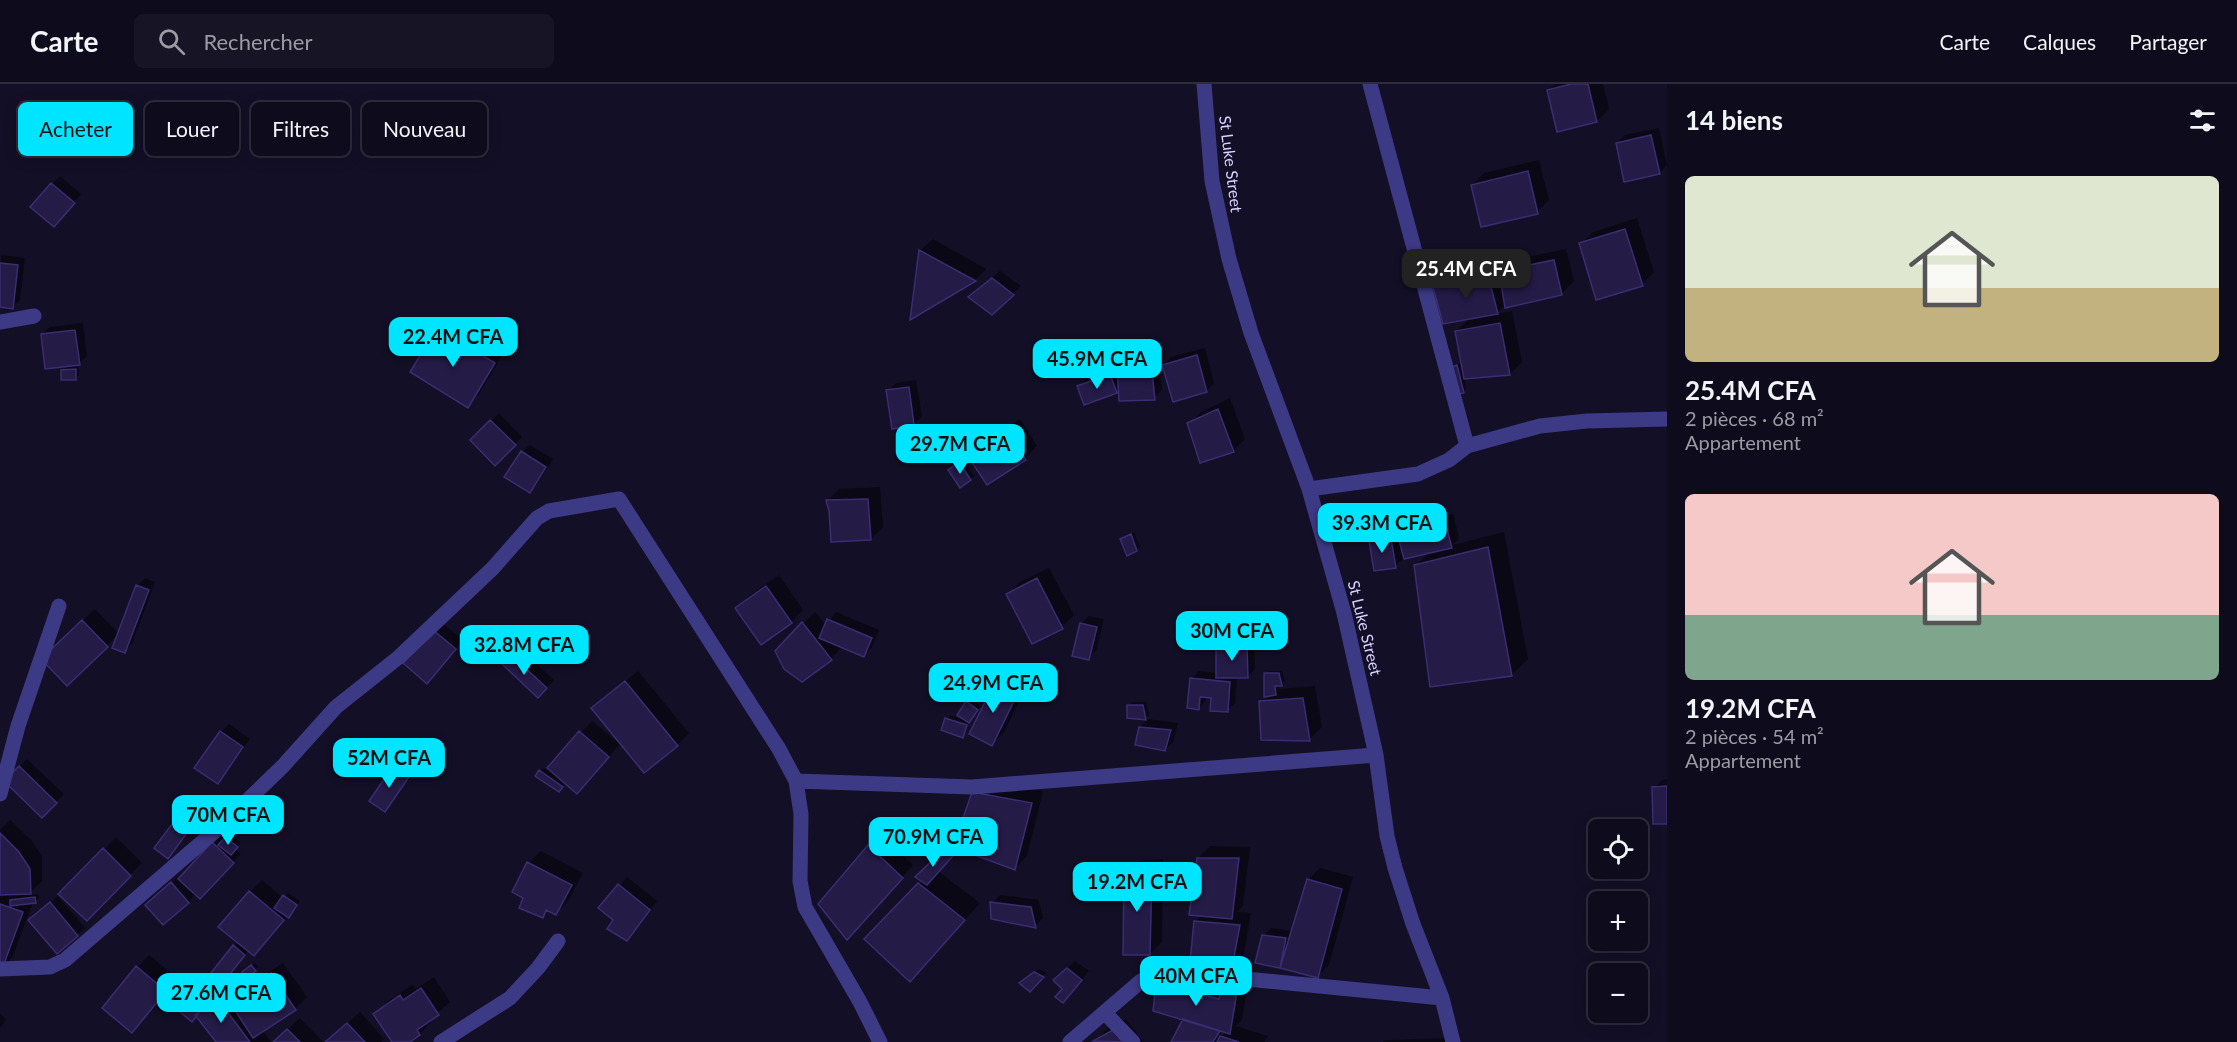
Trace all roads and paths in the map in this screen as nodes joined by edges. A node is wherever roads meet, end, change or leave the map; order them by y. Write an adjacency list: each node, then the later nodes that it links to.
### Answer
1 (1204, 84): 7 (street, St Luke Street)
2 (1370, 84): 6 (street)
3 (34, 316): 4 (street)
4 (0, 322)
5 (1667, 419): 6 (street)
6 (1467, 446): 7 (street)
7 (1309, 489): 9 (street, St Luke Street)
8 (59, 606): 11 (street)
9 (1376, 755): 10 (street); 14 (street, St Luke Street)
10 (796, 781): 13 (street); 17 (street)
11 (0, 794)
12 (558, 941): 16 (street)
13 (0, 969)
14 (1442, 998): 15 (street); 20 (street, St Luke Street)
15 (1105, 1013): 18 (street); 19 (street)
16 (441, 1042)
17 (880, 1042)
18 (1070, 1042)
19 (1133, 1042)
20 (1453, 1042)

